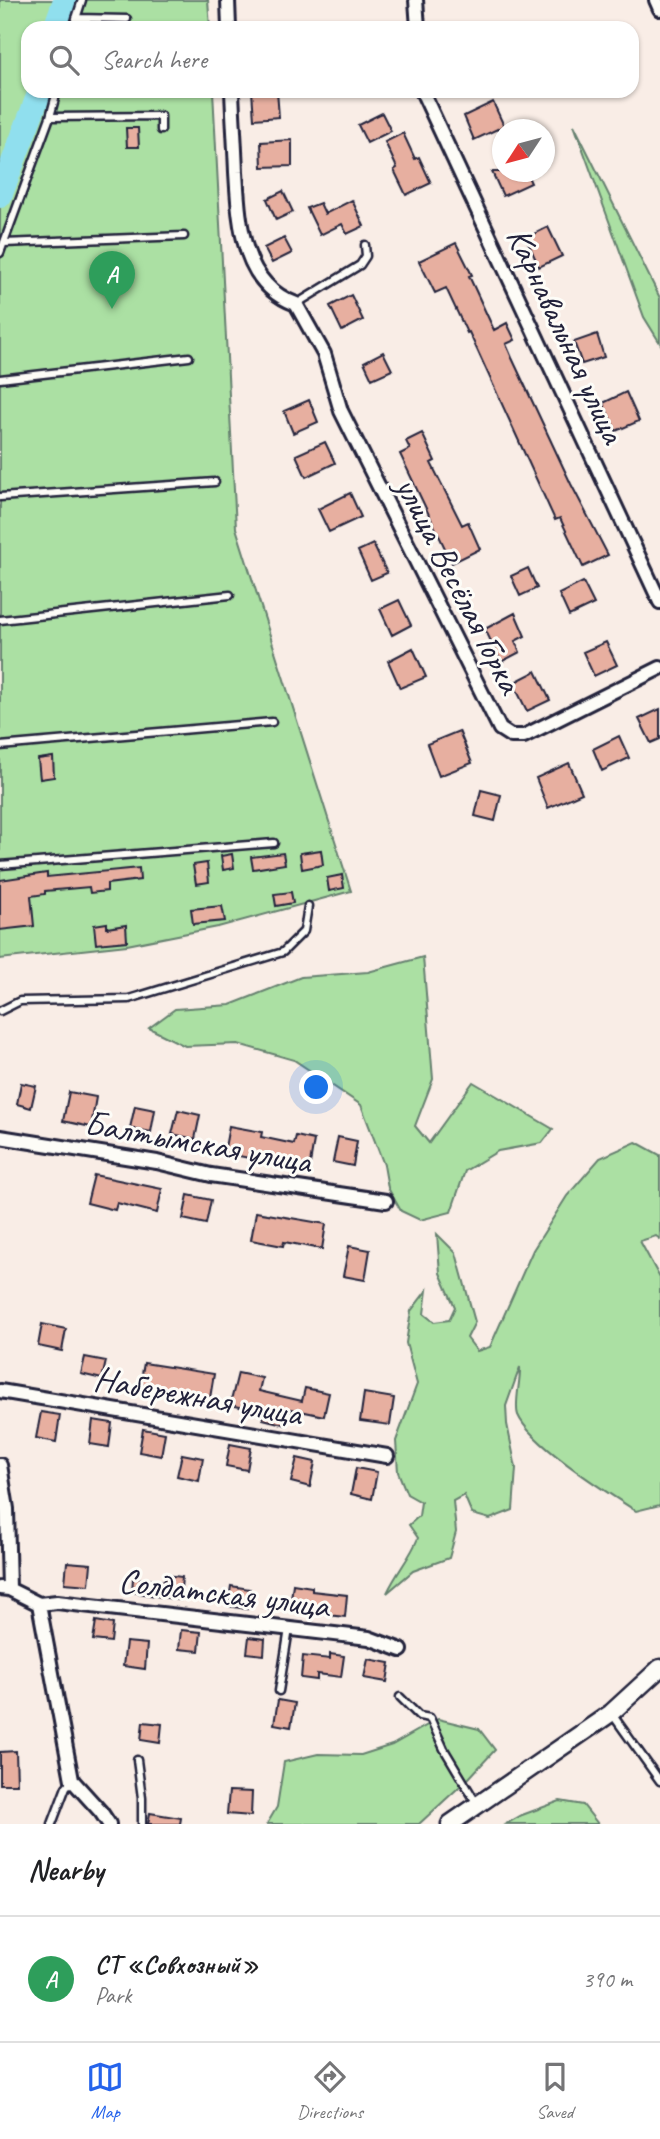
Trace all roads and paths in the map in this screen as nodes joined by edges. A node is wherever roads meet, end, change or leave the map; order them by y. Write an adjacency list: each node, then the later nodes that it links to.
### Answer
1 (82, 0): 6 (lane)
2 (228, 0): 9 (street)
3 (416, 0): 10 (street)
4 (656, 0): 5 (street)
5 (660, 9)
6 (76, 18): 7 (lane); 8 (lane)
7 (127, 19)
8 (75, 21)
9 (229, 21)
10 (418, 21)
11 (55, 98): 14 (lane)
12 (232, 98): 20 (street)
13 (425, 98): 26 (street, Карнавальная улица)
14 (50, 117): 15 (lane); 17 (lane)
15 (160, 130)
16 (184, 236): 17 (lane)
17 (4, 243): 19 (lane)
18 (365, 245): 20 (lane)
19 (0, 253)
20 (296, 304): 28 (street, улица Весёлая Горка)
21 (189, 357): 22 (lane)
22 (0, 379)
23 (215, 482): 24 (lane)
24 (0, 497)
25 (230, 595): 27 (lane)
26 (660, 602)
27 (0, 620)
28 (660, 668)
29 (272, 722): 30 (lane)
30 (0, 746)
31 (274, 843): 32 (lane)
32 (0, 865)
33 (308, 906): 34 (lane)
34 (0, 1011)
35 (0, 1137): 36 (street, Балтымская улица)
36 (386, 1201)
37 (0, 1391): 38 (street, Набережная улица)
38 (387, 1456)
39 (0, 1465): 40 (street)
40 (5, 1588): 41 (street, Солдатская улица)
41 (39, 1604): 42 (street, Солдатская улица); 49 (street)
42 (289, 1629): 43 (street, Солдатская улица); 45 (lane)
43 (401, 1650)
44 (660, 1668): 47 (street)
45 (279, 1691)
46 (400, 1697): 51 (lane)
47 (611, 1713): 50 (lane); 51 (street)
48 (137, 1760): 54 (lane)
49 (72, 1780): 52 (lane); 53 (street)
50 (660, 1780)
51 (478, 1805): 55 (street)
52 (52, 1824)
53 (109, 1824)
54 (142, 1824)
55 (450, 1824)

